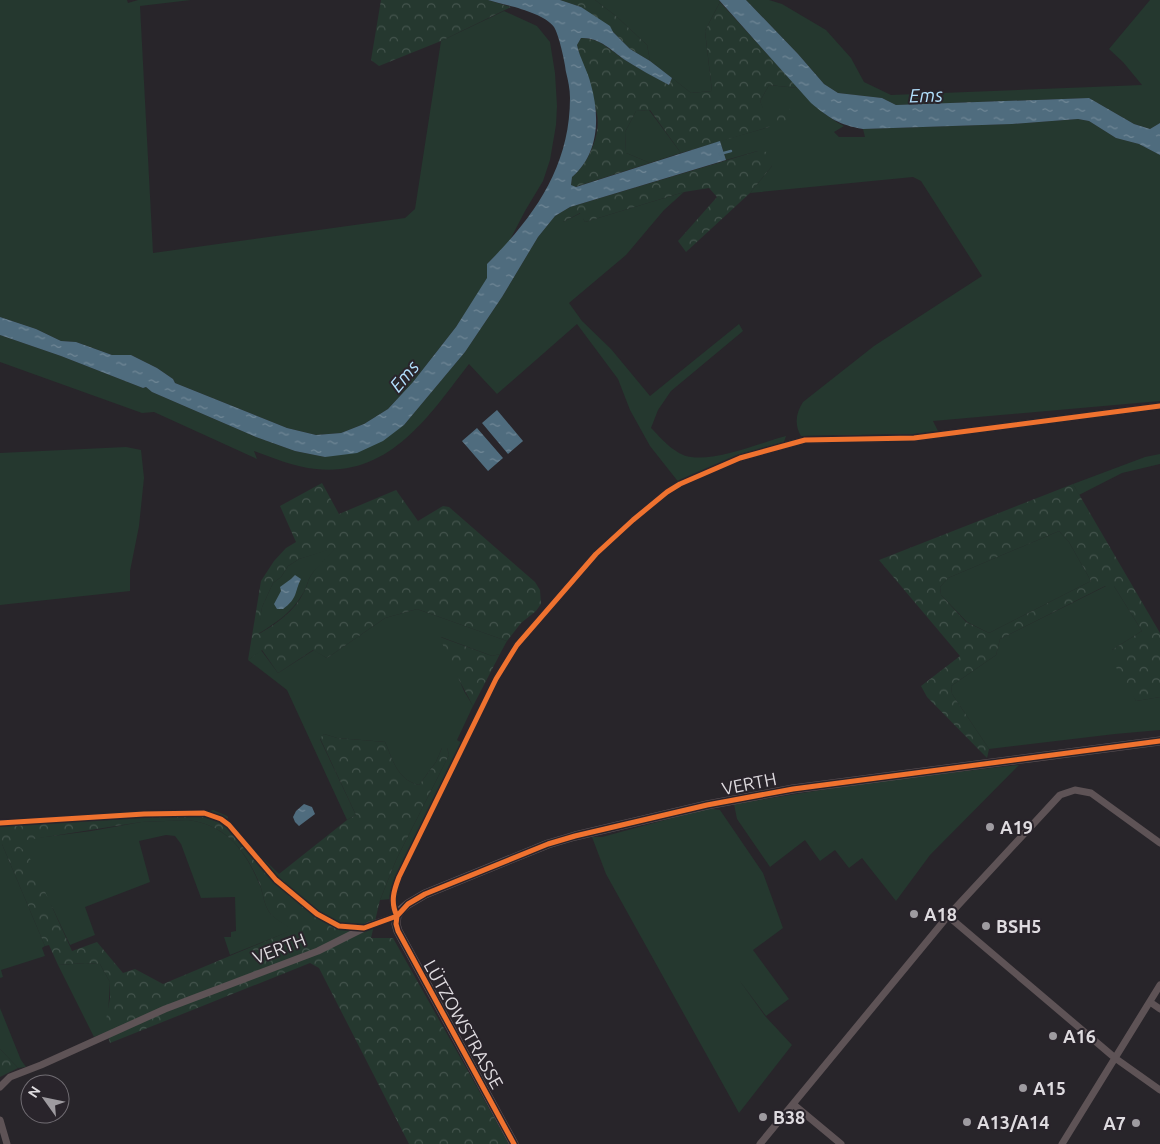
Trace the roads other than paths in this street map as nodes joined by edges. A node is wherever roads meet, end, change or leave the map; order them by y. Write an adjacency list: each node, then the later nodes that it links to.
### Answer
1 (1160, 406): 4 (street)
2 (1160, 741): 4 (street, VERTH)
3 (1160, 843): 5 (street)
4 (397, 916): 10 (street, VERTH); 15 (street, LÜTZOWSTRASSE)
5 (948, 916): 9 (street); 12 (street)
6 (1160, 985): 7 (street)
7 (1150, 1002): 8 (street); 9 (street)
8 (1160, 1009)
9 (1115, 1058): 11 (street); 18 (street)
10 (0, 1087)
11 (1160, 1090)
12 (793, 1104): 16 (street); 17 (street)
13 (0, 1120): 14 (street)
14 (7, 1144)
15 (514, 1144)
16 (760, 1144)
17 (840, 1144)
18 (1062, 1144)

